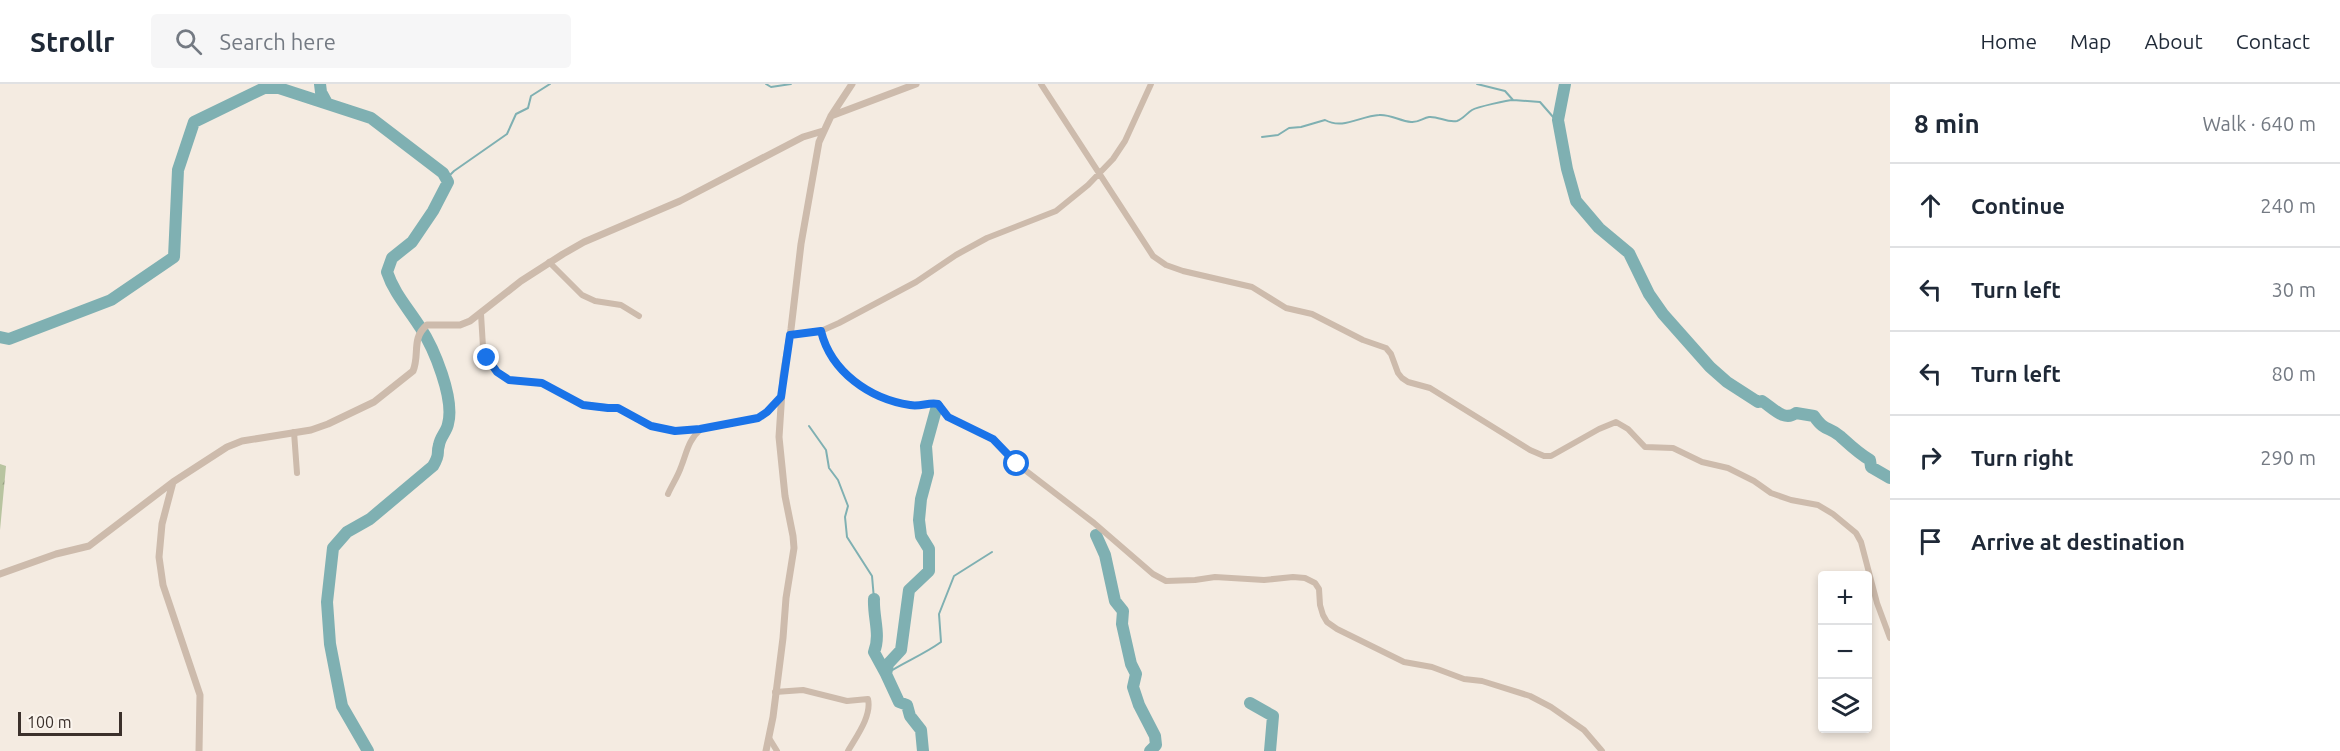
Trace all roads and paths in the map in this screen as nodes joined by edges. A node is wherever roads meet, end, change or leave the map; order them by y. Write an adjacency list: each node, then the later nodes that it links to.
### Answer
1 (852, 84): 5 (street)
2 (916, 84): 5 (street)
3 (1041, 84): 7 (street)
4 (1151, 84): 7 (street)
5 (831, 116): 6 (street)
6 (823, 132): 8 (street); 12 (street)
7 (1101, 173): 11 (street); 20 (street)
8 (549, 262): 9 (street); 10 (street)
9 (480, 314): 14 (street); 15 (street)
10 (639, 316)
11 (821, 331): 12 (street); 27 (street)
12 (790, 335): 13 (street)
13 (781, 397): 14 (street); 21 (street)
14 (700, 429): 18 (street)
15 (294, 432): 16 (street); 17 (street)
16 (297, 473)
17 (174, 482): 19 (street); 23 (street)
18 (668, 494)
19 (0, 574)
20 (1890, 638)
21 (775, 692): 22 (street); 26 (street)
22 (769, 738): 24 (street); 25 (street)
23 (199, 751)
24 (766, 751)
25 (777, 751)
26 (848, 751)
27 (1602, 751)

